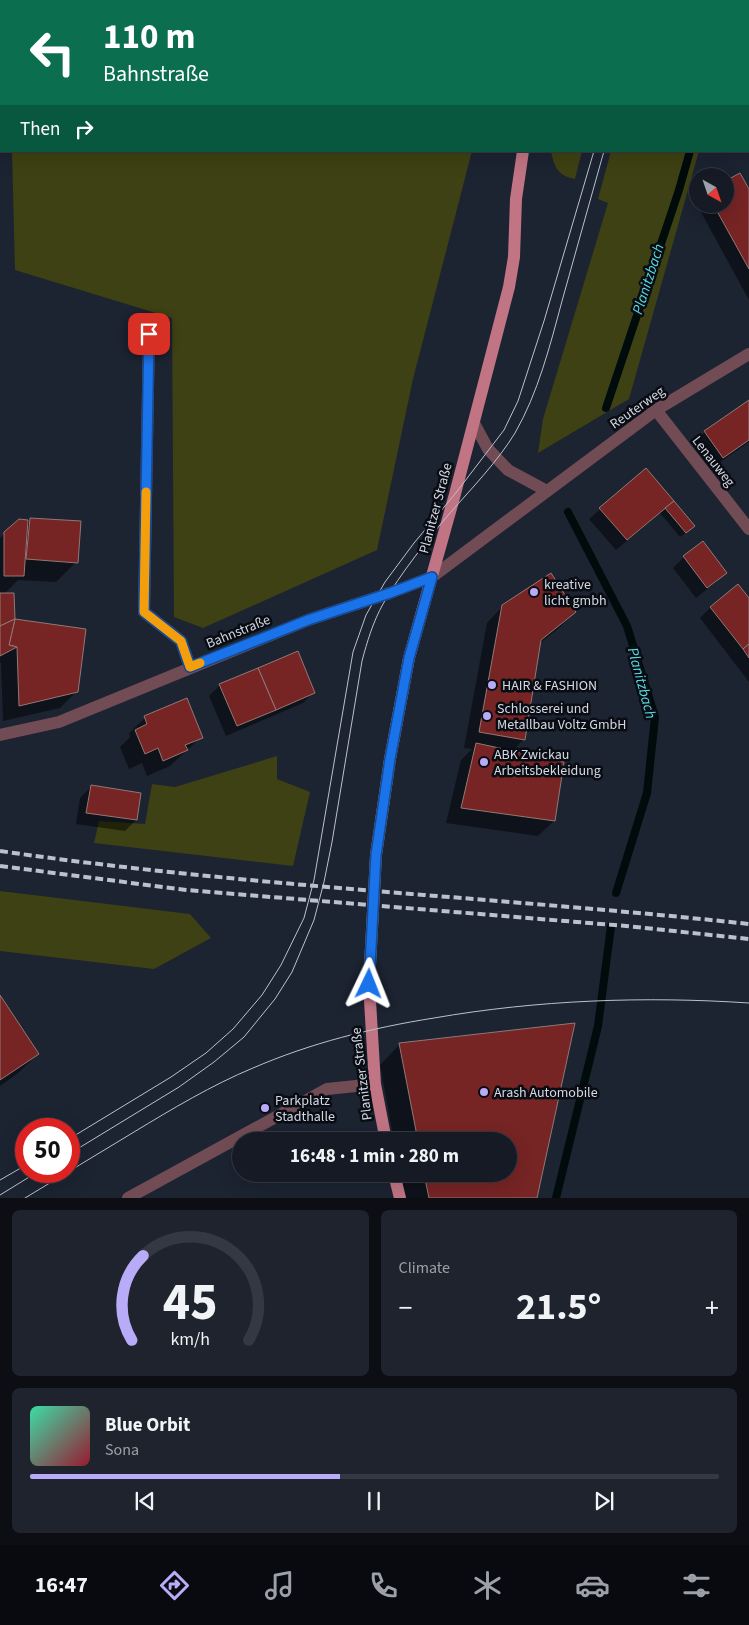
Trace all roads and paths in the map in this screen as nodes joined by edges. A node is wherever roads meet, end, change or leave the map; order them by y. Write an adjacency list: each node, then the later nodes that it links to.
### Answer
1 (523, 152): 5 (main road, Planitzer Straße)
2 (149, 334): 9 (street)
3 (749, 354): 4 (street, Reuterweg)
4 (656, 410): 6 (street, Reuterweg); 7 (street, Lenauweg)
5 (474, 423): 6 (street); 8 (main road, Planitzer Straße)
6 (547, 491): 8 (street, Reuterweg)
7 (749, 529)
8 (432, 577): 9 (street, Bahnstraße); 11 (main road, Planitzer Straße)
9 (190, 667): 10 (street, Bahnstraße)
10 (0, 735)
11 (375, 1084): 12 (main road, Planitzer Straße); 14 (street)
12 (384, 1132)
13 (396, 1182): 15 (main road)
14 (128, 1198)
15 (400, 1198)

